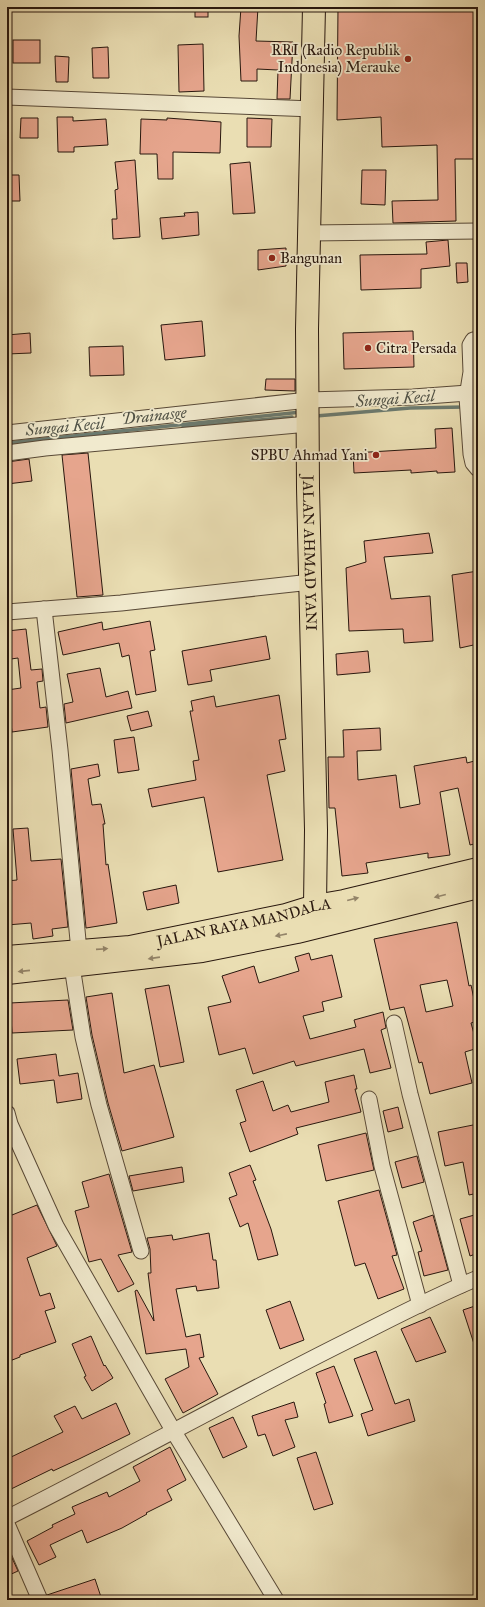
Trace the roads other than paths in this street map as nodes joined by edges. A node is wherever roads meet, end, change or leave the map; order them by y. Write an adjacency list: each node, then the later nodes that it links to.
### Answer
1 (314, 7): 3 (highway, JALAN AHMAD YANI)
2 (7, 97): 3 (street)
3 (312, 109): 5 (highway, JALAN AHMAD YANI)
4 (478, 231): 5 (street)
5 (309, 233): 8 (highway, JALAN AHMAD YANI)
6 (478, 339): 7 (street)
7 (468, 395): 8 (street); 11 (street)
8 (308, 412): 9 (street); 10 (street); 12 (highway, JALAN AHMAD YANI)
9 (7, 433)
10 (7, 453)
11 (478, 469)
12 (311, 582): 13 (street); 17 (highway, JALAN AHMAD YANI)
13 (44, 609): 14 (street); 19 (street)
14 (7, 612)
15 (478, 869): 17 (highway, JALAN RAYA MANDALA, one-way to 15)
16 (478, 887): 17 (highway, JALAN RAYA MANDALA, one-way to 17)
17 (317, 916): 19 (highway, JALAN RAYA MANDALA)
18 (7, 957): 19 (highway, JALAN RAYA MANDALA)
19 (76, 959): 20 (highway, JALAN RAYA MANDALA, one-way to 20); 24 (street)
20 (7, 973)
21 (394, 1023): 26 (street)
22 (369, 1099): 27 (street)
23 (7, 1113): 28 (street)
24 (141, 1252)
25 (478, 1278): 26 (street)
26 (461, 1285): 27 (street)
27 (420, 1305): 28 (street)
28 (174, 1432): 29 (street); 32 (street)
29 (7, 1518)
30 (7, 1524): 31 (street)
31 (40, 1600)
32 (276, 1600)

